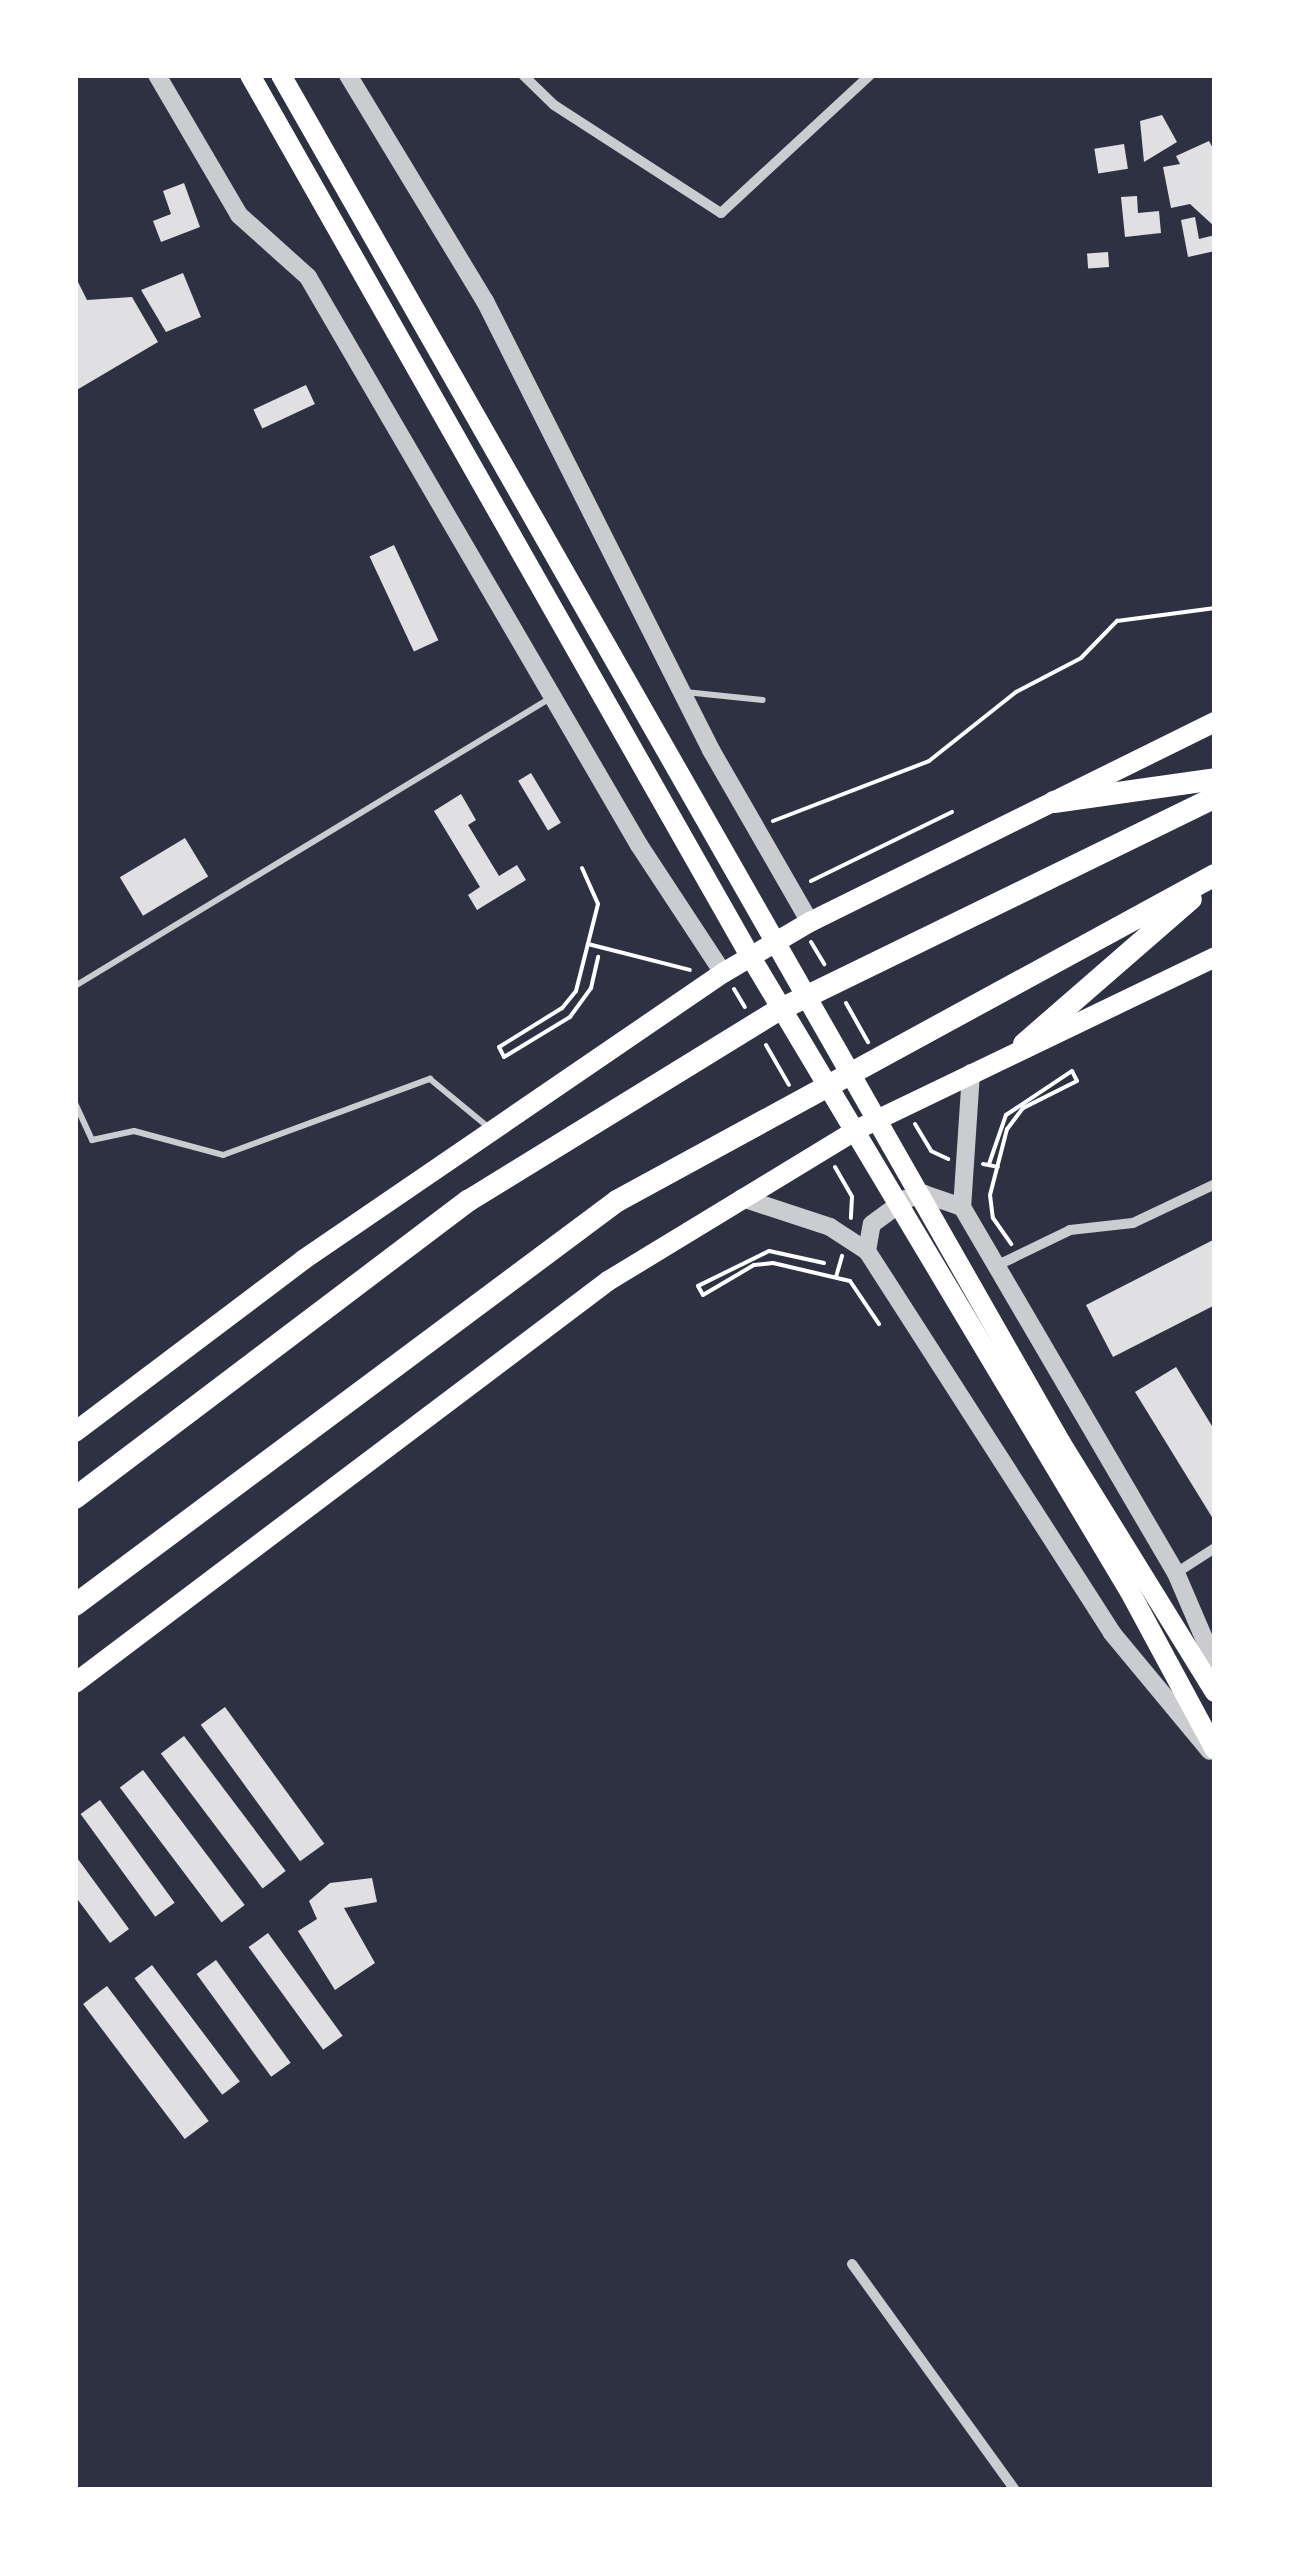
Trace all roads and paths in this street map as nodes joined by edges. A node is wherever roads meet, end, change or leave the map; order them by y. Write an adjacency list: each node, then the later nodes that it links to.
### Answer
1 (156, 75): 9 (street)
2 (250, 75): 45 (main road)
3 (281, 75): 45 (main road)
4 (348, 75): 8 (street)
5 (523, 75): 6 (street)
6 (870, 75)
7 (1215, 608): 15 (path)
8 (684, 692): 10 (lane); 18 (street)
9 (553, 696): 22 (street); 23 (lane)
10 (763, 700)
11 (1215, 722): 14 (main road)
12 (1215, 779): 14 (highway)
13 (1215, 797): 46 (highway)
14 (1054, 802): 18 (main road)
15 (772, 822)
16 (582, 868): 19 (path)
17 (1215, 876): 26 (highway); 49 (highway)
18 (810, 922): 22 (main road)
19 (588, 944): 20 (path); 22 (path)
20 (598, 957)
21 (1215, 957): 26 (main road)
22 (716, 975): 24 (path); 30 (main road)
23 (75, 986)
24 (752, 1020)
25 (761, 1036): 28 (path)
26 (1024, 1044): 27 (main road)
27 (971, 1073): 34 (main road); 35 (street)
28 (798, 1100)
29 (75, 1103): 30 (lane)
30 (492, 1131): 44 (main road)
31 (988, 1164): 38 (path)
32 (834, 1165): 36 (path)
33 (1215, 1184): 41 (street)
34 (742, 1198): 39 (street); 51 (main road)
35 (962, 1207): 39 (street); 41 (street)
36 (849, 1227)
37 (845, 1244): 42 (path)
38 (1014, 1248)
39 (867, 1251): 53 (street)
40 (824, 1263): 42 (path)
41 (996, 1266): 48 (street)
42 (836, 1277): 43 (path)
43 (879, 1324)
44 (75, 1432)
45 (1054, 1447): 52 (main road); 53 (main road)
46 (75, 1498)
47 (1215, 1548): 48 (street)
48 (1176, 1572): 50 (street)
49 (75, 1605)
50 (1215, 1664)
51 (75, 1683)
52 (1215, 1692)
53 (1215, 1754)
54 (852, 2264): 55 (street)
55 (1014, 2490)

